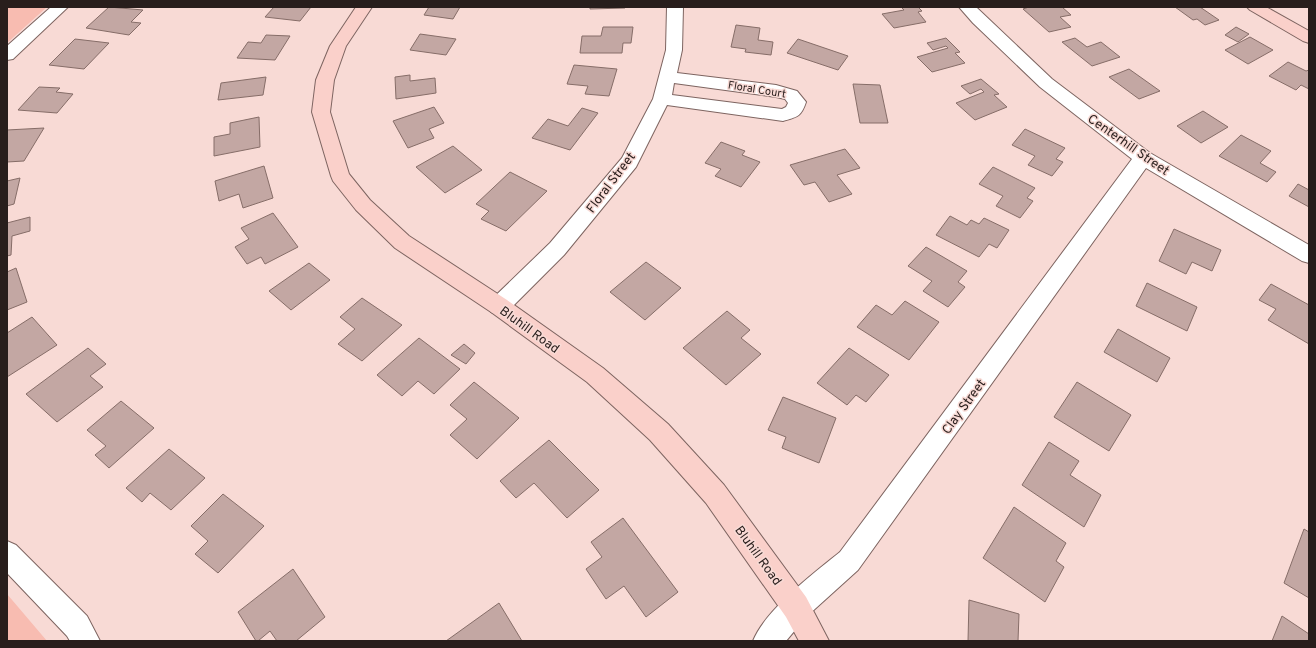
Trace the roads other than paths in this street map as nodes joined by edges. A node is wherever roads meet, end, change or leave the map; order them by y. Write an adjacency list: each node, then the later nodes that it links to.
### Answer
1 (60, 7): 7 (street)
2 (364, 7): 12 (street, Bluhill Road)
3 (675, 7): 8 (street, Floral Street)
4 (967, 7): 10 (street, Centerhill Street)
5 (1255, 7): 6 (street)
6 (1309, 38)
7 (7, 55)
8 (668, 77): 9 (street, Floral Street); 9 (street, Floral Court)
9 (662, 99): 12 (street, Floral Street)
10 (1144, 158): 11 (street, Centerhill Street); 14 (street, Clay Street)
11 (1309, 255)
12 (499, 306): 14 (street, Bluhill Road)
13 (7, 554): 15 (street)
14 (796, 607): 16 (street, Clay Street); 17 (street, Bluhill Road)
15 (86, 641)
16 (767, 641)
17 (815, 641)

